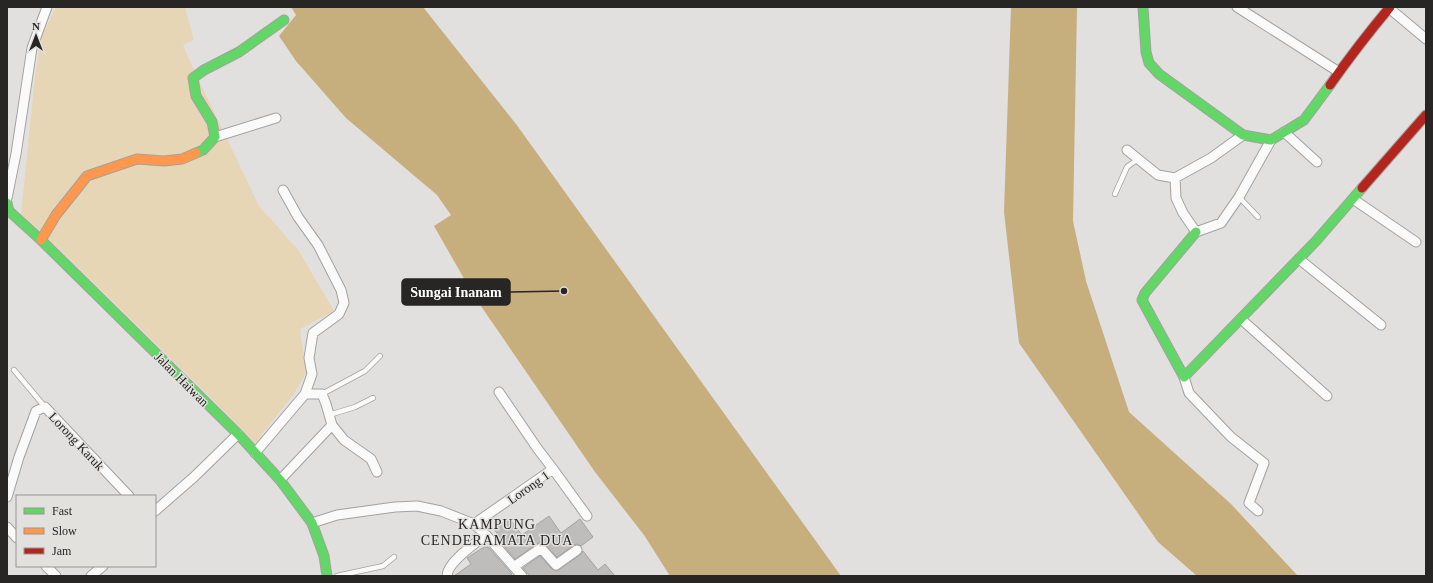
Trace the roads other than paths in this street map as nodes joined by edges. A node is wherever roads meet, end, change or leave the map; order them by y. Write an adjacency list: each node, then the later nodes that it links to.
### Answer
1 (47, 7): 21 (street)
2 (1143, 7): 11 (street)
3 (1237, 7): 7 (street)
4 (1390, 8): 6 (street); 7 (street)
5 (284, 20): 12 (street)
6 (1426, 39)
7 (1339, 72): 10 (street)
8 (1426, 115): 22 (street)
9 (276, 118): 12 (street)
10 (1284, 132): 13 (street); 16 (street)
11 (1243, 135): 13 (street); 17 (street)
12 (215, 137): 26 (street)
13 (1271, 140): 20 (street)
14 (1127, 150): 15 (street)
15 (1138, 159): 17 (street); 19 (lane)
16 (1317, 162)
17 (1175, 178): 25 (street)
18 (283, 190): 35 (street)
19 (1115, 194)
20 (1239, 197): 24 (lane); 25 (street)
21 (7, 198)
22 (1353, 198): 27 (street); 28 (street)
23 (8, 209): 26 (street, Jalan Haiwan)
24 (1258, 217)
25 (1196, 232): 33 (street)
26 (41, 240): 42 (street, Jalan Haiwan)
27 (1416, 242)
28 (1298, 259): 29 (street); 30 (street)
29 (1241, 319): 33 (street); 37 (street)
30 (1381, 325)
31 (380, 356): 36 (lane)
32 (14, 370): 39 (lane)
33 (1184, 377): 50 (street)
34 (499, 392): 44 (street)
35 (305, 394): 36 (street); 43 (street)
36 (322, 394): 40 (street)
37 (1327, 396)
38 (373, 398): 40 (lane)
39 (45, 407): 47 (street, Lorong Karuk); 48 (street, Lorong Karuk)
40 (329, 415): 41 (street)
41 (332, 425): 45 (street); 46 (street)
42 (238, 434): 43 (street, Jalan Haiwan); 49 (street)
43 (255, 454): 46 (street, Jalan Haiwan)
44 (553, 469): 51 (street, Lorong 1); 53 (street, Lorong 1)
45 (377, 472)
46 (280, 480): 52 (street, Jalan Haiwan)
47 (128, 495)
48 (7, 497)
49 (156, 510)
50 (1258, 511)
51 (587, 516)
52 (312, 523): 53 (street); 64 (street, Jalan Haiwan)
53 (474, 524): 55 (street)
54 (7, 527): 56 (street)
55 (486, 535): 59 (street); 66 (street)
56 (16, 537)
57 (577, 550): 59 (street)
58 (394, 557): 65 (lane)
59 (515, 566): 67 (street)
60 (47, 567): 62 (street)
61 (102, 567): 63 (street)
62 (56, 576)
63 (91, 576)
64 (327, 576)
65 (337, 576)
66 (447, 576)
67 (522, 576)

